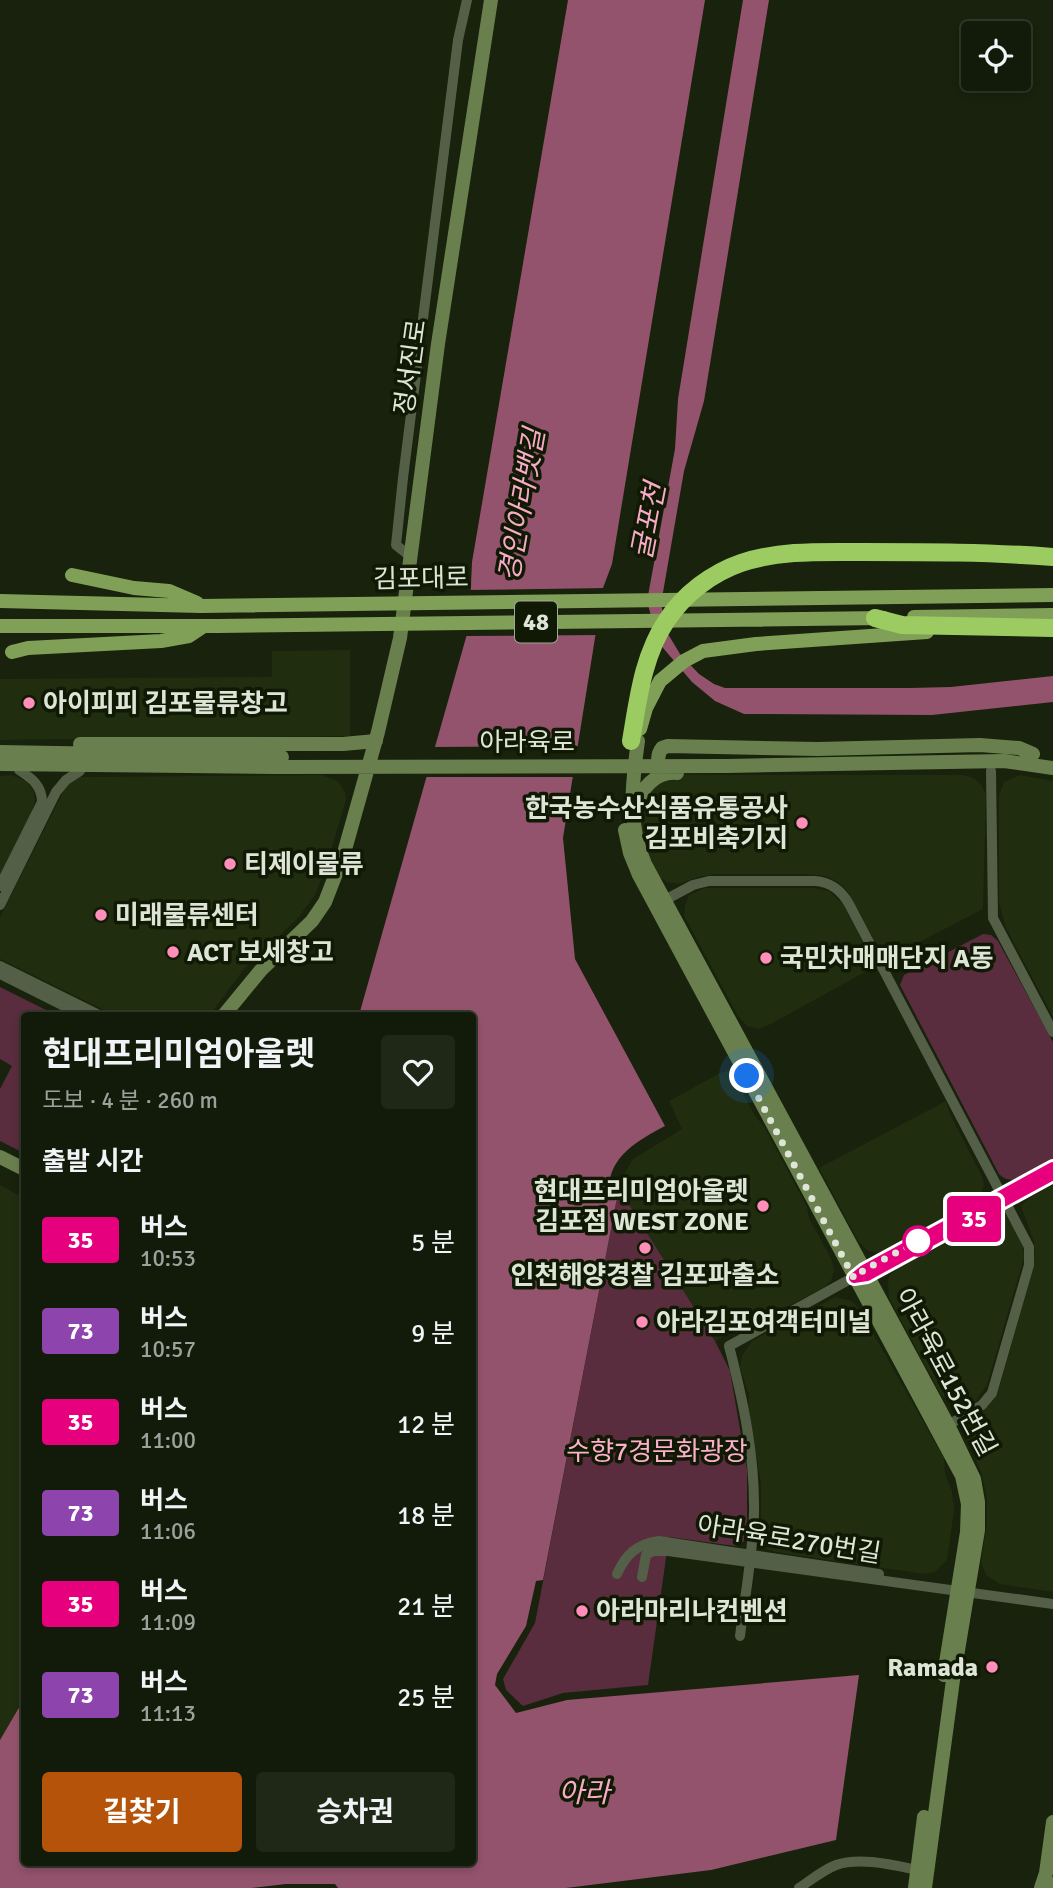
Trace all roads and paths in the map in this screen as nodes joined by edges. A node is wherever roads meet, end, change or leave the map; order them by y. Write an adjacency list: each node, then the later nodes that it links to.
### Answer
1 (467, 0): 3 (street)
2 (491, 0): 3 (street, 정서진로)
3 (410, 556): 16 (street, 정서진로)
4 (1053, 557): 17 (highway)
5 (72, 575): 8 (main road)
6 (1053, 595): 8 (main road, 김포대로 / 48)
7 (0, 601): 8 (main road, 김포대로 / 48)
8 (201, 606)
9 (1053, 615): 10 (main road, 김포대로 / 48)
10 (875, 618): 11 (main road, 김포대로 / 48); 12 (highway)
11 (211, 626): 14 (main road, 김포대로 / 48); 15 (main road)
12 (1013, 626): 13 (highway); 17 (main road)
13 (1053, 626)
14 (4, 627)
15 (12, 652)
16 (376, 741): 18 (street); 30 (street, 정서진로)
17 (635, 741): 31 (street, 아라육로152번길); 46 (street, 아라육로152번길)
18 (343, 744): 19 (street); 28 (street)
19 (0, 750): 22 (street, 아라육로)
20 (1053, 758): 21 (street, 아라육로)
21 (1033, 759): 22 (street, 아라육로); 24 (street, 아라육로); 27 (street); 29 (street)
22 (276, 762): 23 (street, 아라육로)
23 (0, 766): 25 (street)
24 (1053, 768)
25 (19, 770): 26 (street); 32 (street)
26 (80, 771): 28 (street); 34 (street)
27 (991, 771): 29 (street); 40 (street)
28 (343, 773): 30 (street)
29 (675, 773): 31 (street)
30 (365, 774): 39 (street, 정서진로)
31 (632, 820): 33 (street, 아라육로152번길)
32 (0, 886)
33 (664, 900): 45 (street); 46 (street, 아라육로152번길)
34 (0, 905)
35 (0, 966): 38 (street)
36 (0, 974): 37 (street)
37 (76, 1012)
38 (93, 1012)
39 (224, 1012)
40 (1053, 1032)
41 (0, 1157): 43 (street)
42 (1053, 1167): 45 (street)
43 (21, 1168)
44 (1053, 1175): 45 (street)
45 (1005, 1198): 46 (street); 47 (street)
46 (862, 1275): 47 (street, 아라육로152번길); 51 (street)
47 (943, 1428): 54 (street, 아라육로152번길)
48 (659, 1546): 49 (street, 아라육로270번길); 50 (street, 아라육로270번길); 51 (street, 아라육로270번길)
49 (628, 1554): 50 (street); 52 (street)
50 (645, 1557): 53 (street)
51 (751, 1558): 54 (street, 아라육로270번길); 56 (street)
52 (617, 1574)
53 (642, 1577)
54 (961, 1590): 55 (street, 아라육로270번길); 58 (street, 아라육로152번길)
55 (1053, 1604)
56 (740, 1636)
57 (1053, 1822): 62 (street)
58 (922, 1871): 59 (street); 60 (street, 아라육로152번길); 61 (street, 아라육로152번길)
59 (799, 1888)
60 (915, 1888)
61 (925, 1888)
62 (1041, 1888)

